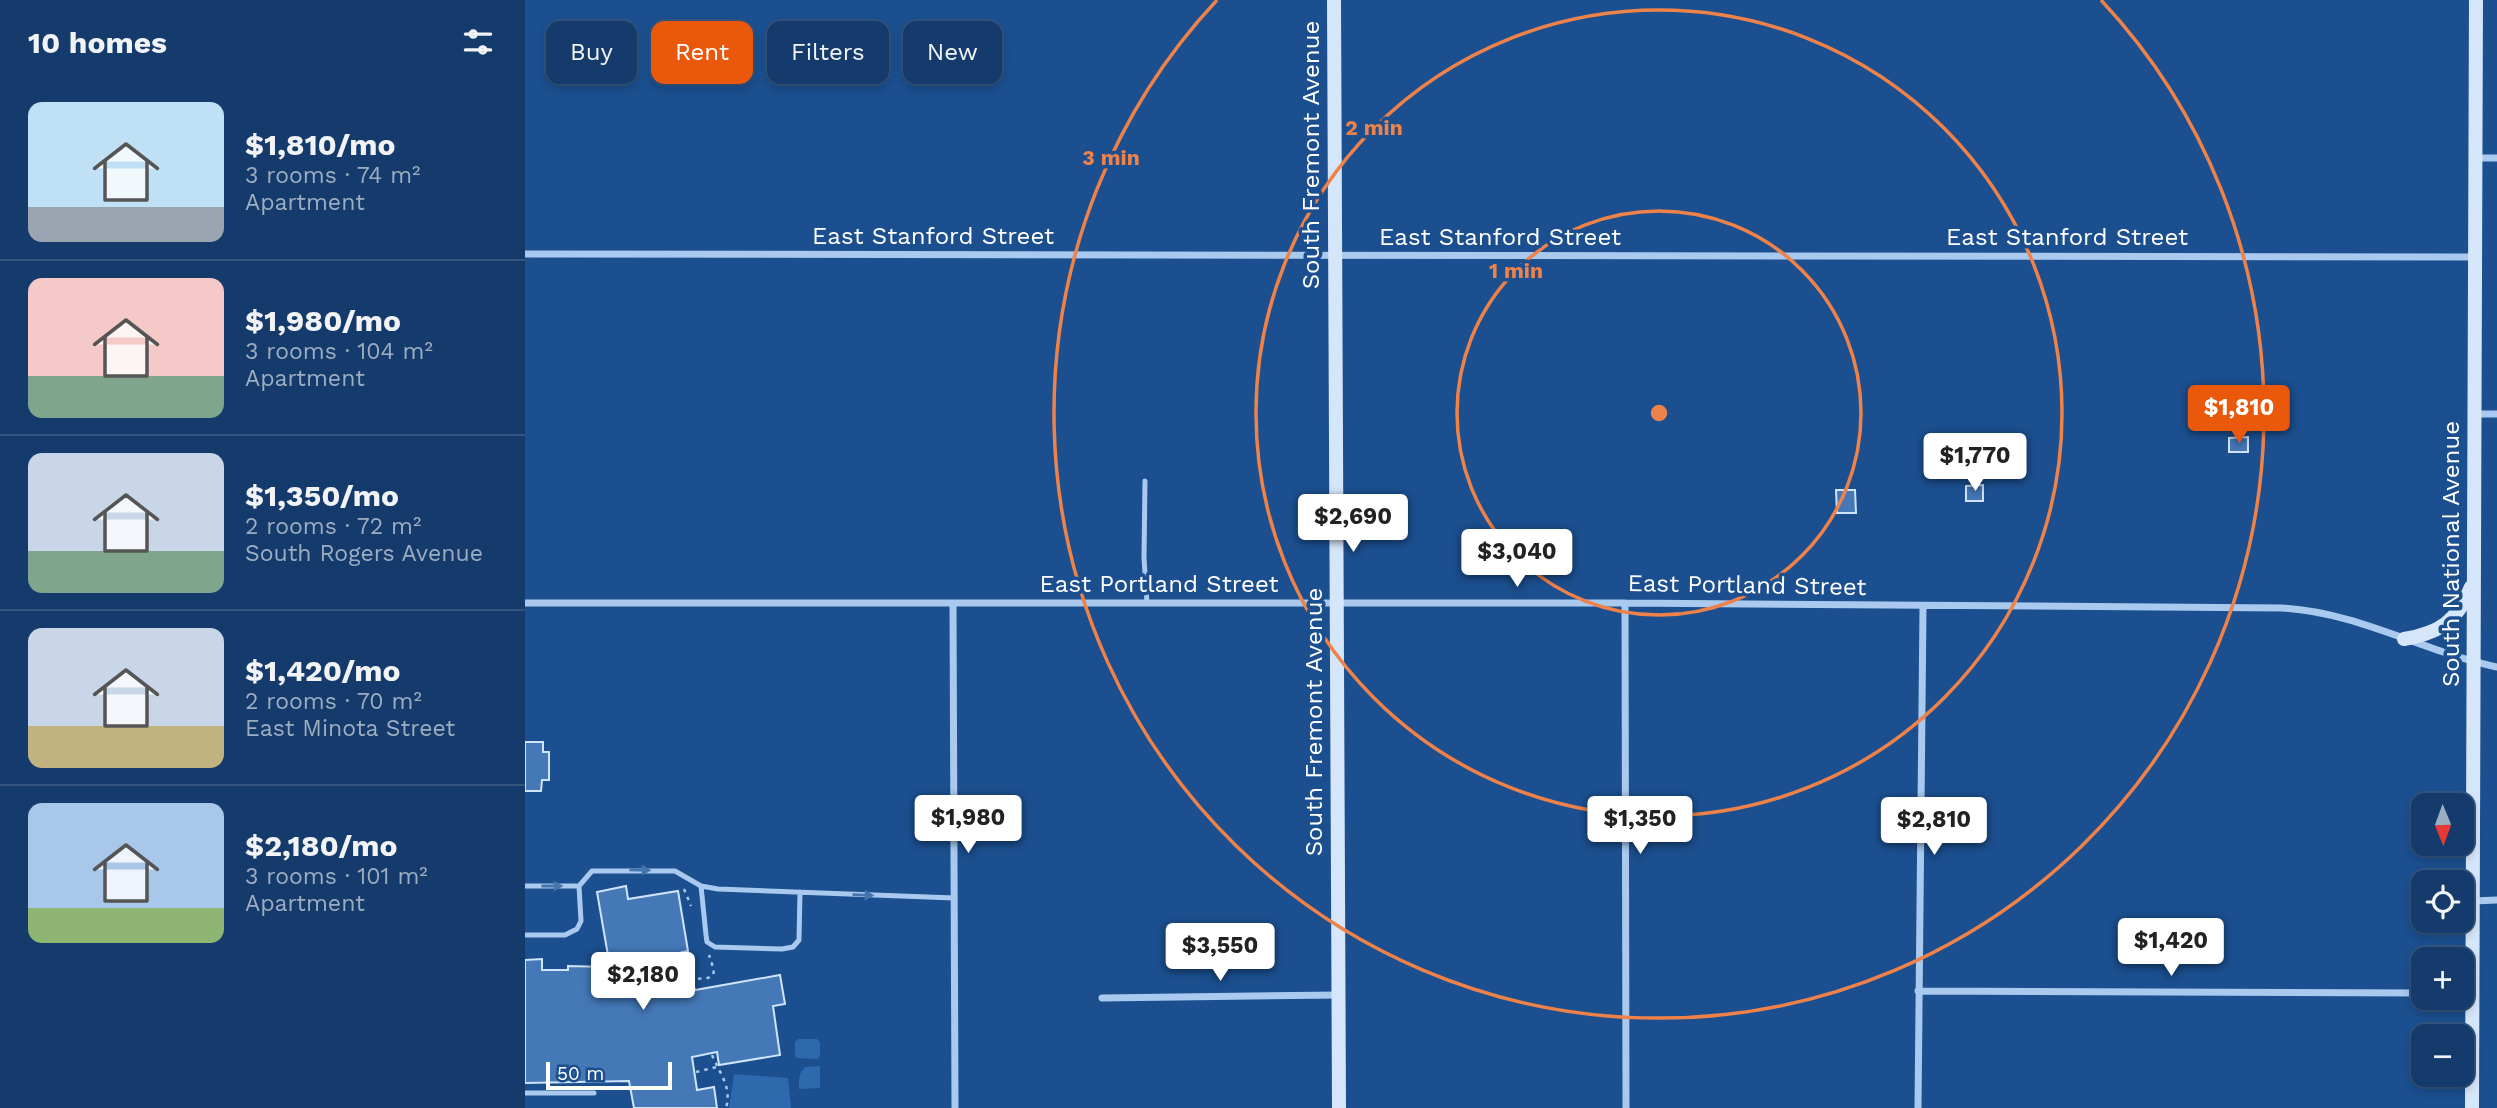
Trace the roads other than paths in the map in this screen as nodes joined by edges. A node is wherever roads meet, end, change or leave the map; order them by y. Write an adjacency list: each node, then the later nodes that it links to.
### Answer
1 (1334, 0): 6 (main road, South Fremont Avenue)
2 (2476, 0): 3 (main road, South National Avenue)
3 (2475, 158): 4 (street); 7 (main road, South National Avenue)
4 (2497, 158)
5 (525, 254): 6 (street, East Stanford Street)
6 (1335, 256): 7 (street, East Stanford Street); 15 (main road, South Fremont Avenue)
7 (2475, 257): 8 (main road, South National Avenue)
8 (2475, 414): 9 (street); 11 (main road, South National Avenue)
9 (2497, 414)
10 (1145, 481): 14 (lane)
11 (2474, 579): 18 (main road); 19 (main road, South National Avenue)
12 (525, 603): 13 (street, East Portland Street)
13 (953, 603): 14 (street, East Portland Street); 26 (street)
14 (1147, 603): 15 (street, East Portland Street)
15 (1336, 603): 16 (street, East Portland Street); 32 (main road, South Fremont Avenue)
16 (1625, 603): 17 (street, East Portland Street); 39 (street)
17 (1923, 607): 18 (street, East Portland Street); 30 (street)
18 (2404, 639): 19 (street, East Portland Street)
19 (2473, 661): 20 (street, East Portland Street); 21 (main road, South National Avenue)
20 (2497, 667)
21 (2473, 870)
22 (525, 886): 23 (lane, one-way to 23)
23 (579, 886): 24 (lane, one-way to 24); 29 (lane)
24 (701, 886): 25 (lane); 25 (lane)
25 (800, 892): 26 (lane, one-way to 26)
26 (954, 898): 37 (street)
27 (2497, 900): 28 (street)
28 (2474, 901)
29 (525, 935)
30 (1919, 991): 31 (street); 40 (street)
31 (2411, 993)
32 (1339, 995): 33 (street); 38 (main road, South Fremont Avenue)
33 (1102, 998)
34 (2468, 1010): 41 (main road, South National Avenue)
35 (525, 1093): 36 (lane)
36 (594, 1093)
37 (955, 1108)
38 (1339, 1108)
39 (1626, 1108)
40 (1918, 1108)
41 (2472, 1108)

